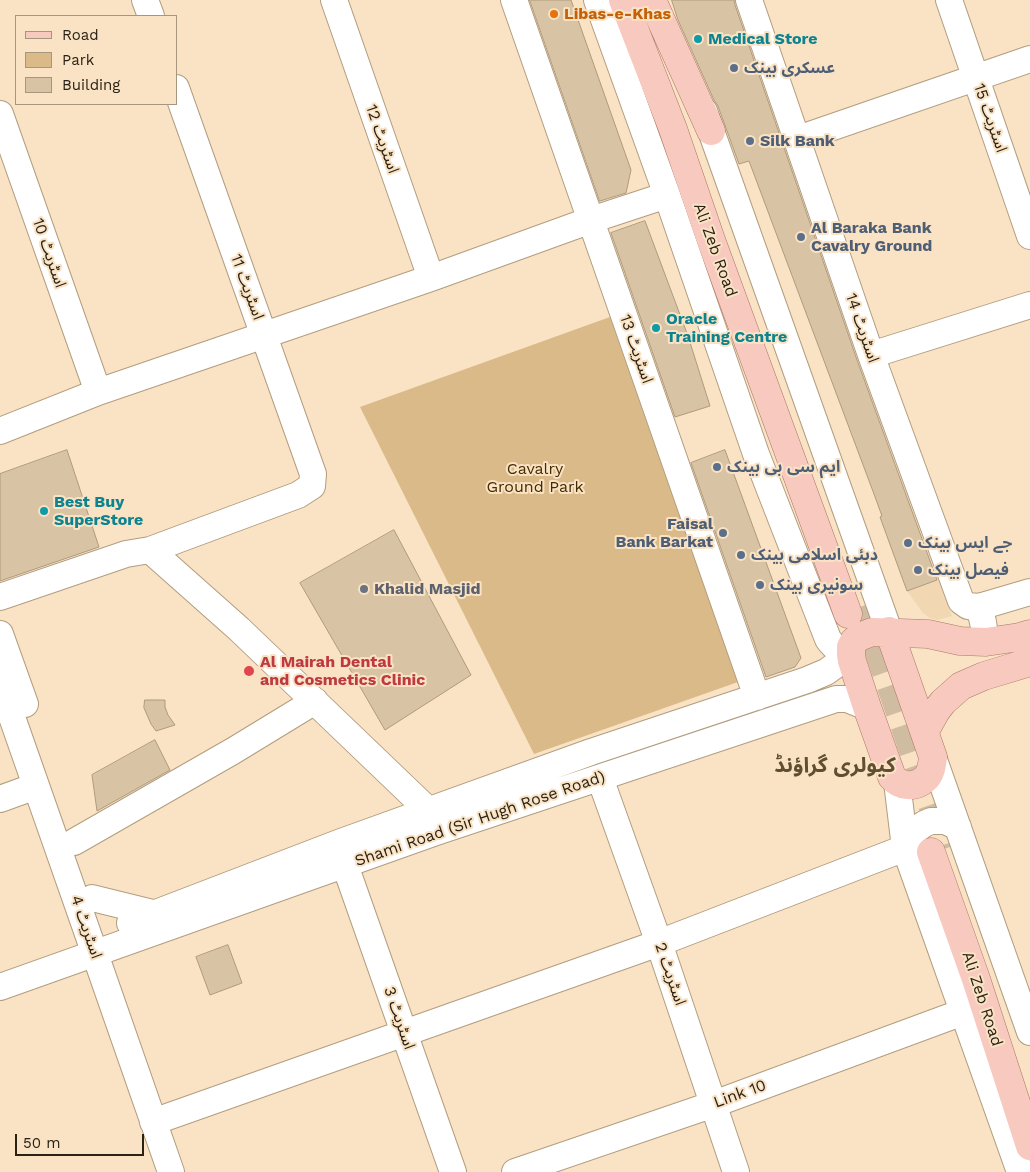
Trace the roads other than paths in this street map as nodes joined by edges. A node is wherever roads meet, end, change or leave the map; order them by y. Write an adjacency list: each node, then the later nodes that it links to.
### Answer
1 (145, 0): 9 (street)
2 (334, 0): 19 (street, اسٹریٹ 12)
3 (514, 0): 17 (street, اسٹریٹ 13)
4 (597, 0): 16 (street)
5 (622, 0): 8 (main road, Ali Zeb Road)
6 (749, 0): 15 (street, اسٹریٹ 14)
7 (949, 0): 11 (street, اسٹریٹ 15)
8 (653, 2): 14 (main road)
9 (151, 15)
10 (1030, 58): 11 (street)
11 (976, 77): 15 (street); 18 (street, اسٹریٹ 15)
12 (178, 94): 21 (street, اسٹریٹ 11)
13 (0, 114): 23 (street, اسٹریٹ 10)
14 (711, 131): 29 (street)
15 (798, 139): 22 (street, اسٹریٹ 14)
16 (667, 195): 17 (street); 33 (street)
17 (591, 220): 19 (street); 36 (street, اسٹریٹ 13)
18 (1030, 236)
19 (431, 278): 21 (street)
20 (1030, 305): 22 (street)
21 (264, 335): 23 (street); 25 (street, اسٹریٹ 11)
22 (871, 355): 28 (street, اسٹریٹ 14)
23 (98, 392): 24 (street)
24 (0, 431)
25 (150, 550): 27 (street); 37 (street)
26 (1030, 592): 28 (street)
27 (0, 597)
28 (979, 607): 32 (street)
29 (889, 631): 32 (main road); 33 (main road); 39 (main road)
30 (0, 634): 46 (street)
31 (1030, 634): 32 (main road)
32 (986, 642)
33 (850, 654): 36 (street, Shami Road (Sir Hugh Rose Road)); 38 (main road)
34 (1030, 662): 39 (main road)
35 (0, 683): 43 (street, اسٹریٹ 4)
36 (757, 697): 45 (street, Shami Road (Sir Hugh Rose Road))
37 (315, 701): 45 (street); 46 (street)
38 (867, 707): 41 (street, Shami Road (Sir Hugh Rose Road)); 42 (main road)
39 (925, 731): 40 (main road)
40 (933, 757): 42 (main road); 47 (street)
41 (600, 778): 45 (street, Shami Road (Sir Hugh Rose Road)); 52 (street, اسٹریٹ 2)
42 (898, 782): 48 (street)
43 (36, 786): 44 (street); 53 (street, اسٹریٹ 4)
44 (0, 799)
45 (432, 821): 49 (street, Shami Road (Sir Hugh Rose Road)); 51 (street, Shami Road (Sir Hugh Rose Road))
46 (74, 842): 50 (street)
47 (945, 842): 48 (street); 56 (street); 58 (main road, Ali Zeb Road); 61 (main road, Ali Zeb Road)
48 (905, 848): 52 (street); 55 (street)
49 (345, 865): 53 (street, Shami Road (Sir Hugh Rose Road)); 57 (street, اسٹریٹ 3)
50 (92, 898): 51 (street); 53 (street)
51 (153, 913): 53 (street, Shami Road (Sir Hugh Rose Road))
52 (660, 943): 57 (street); 59 (street, اسٹریٹ 2)
53 (99, 944): 54 (street); 60 (street, اسٹریٹ 4)
54 (0, 987)
55 (963, 1012): 59 (street, Link 10); 66 (street)
56 (1030, 1032)
57 (404, 1034): 60 (street); 63 (street, اسٹریٹ 3)
58 (1030, 1088)
59 (714, 1104): 64 (street, Link 10); 65 (street, اسٹریٹ 2)
60 (153, 1122): 62 (street, اسٹریٹ 4)
61 (1030, 1146)
62 (171, 1172)
63 (453, 1172)
64 (515, 1172)
65 (736, 1172)
66 (1020, 1172)

